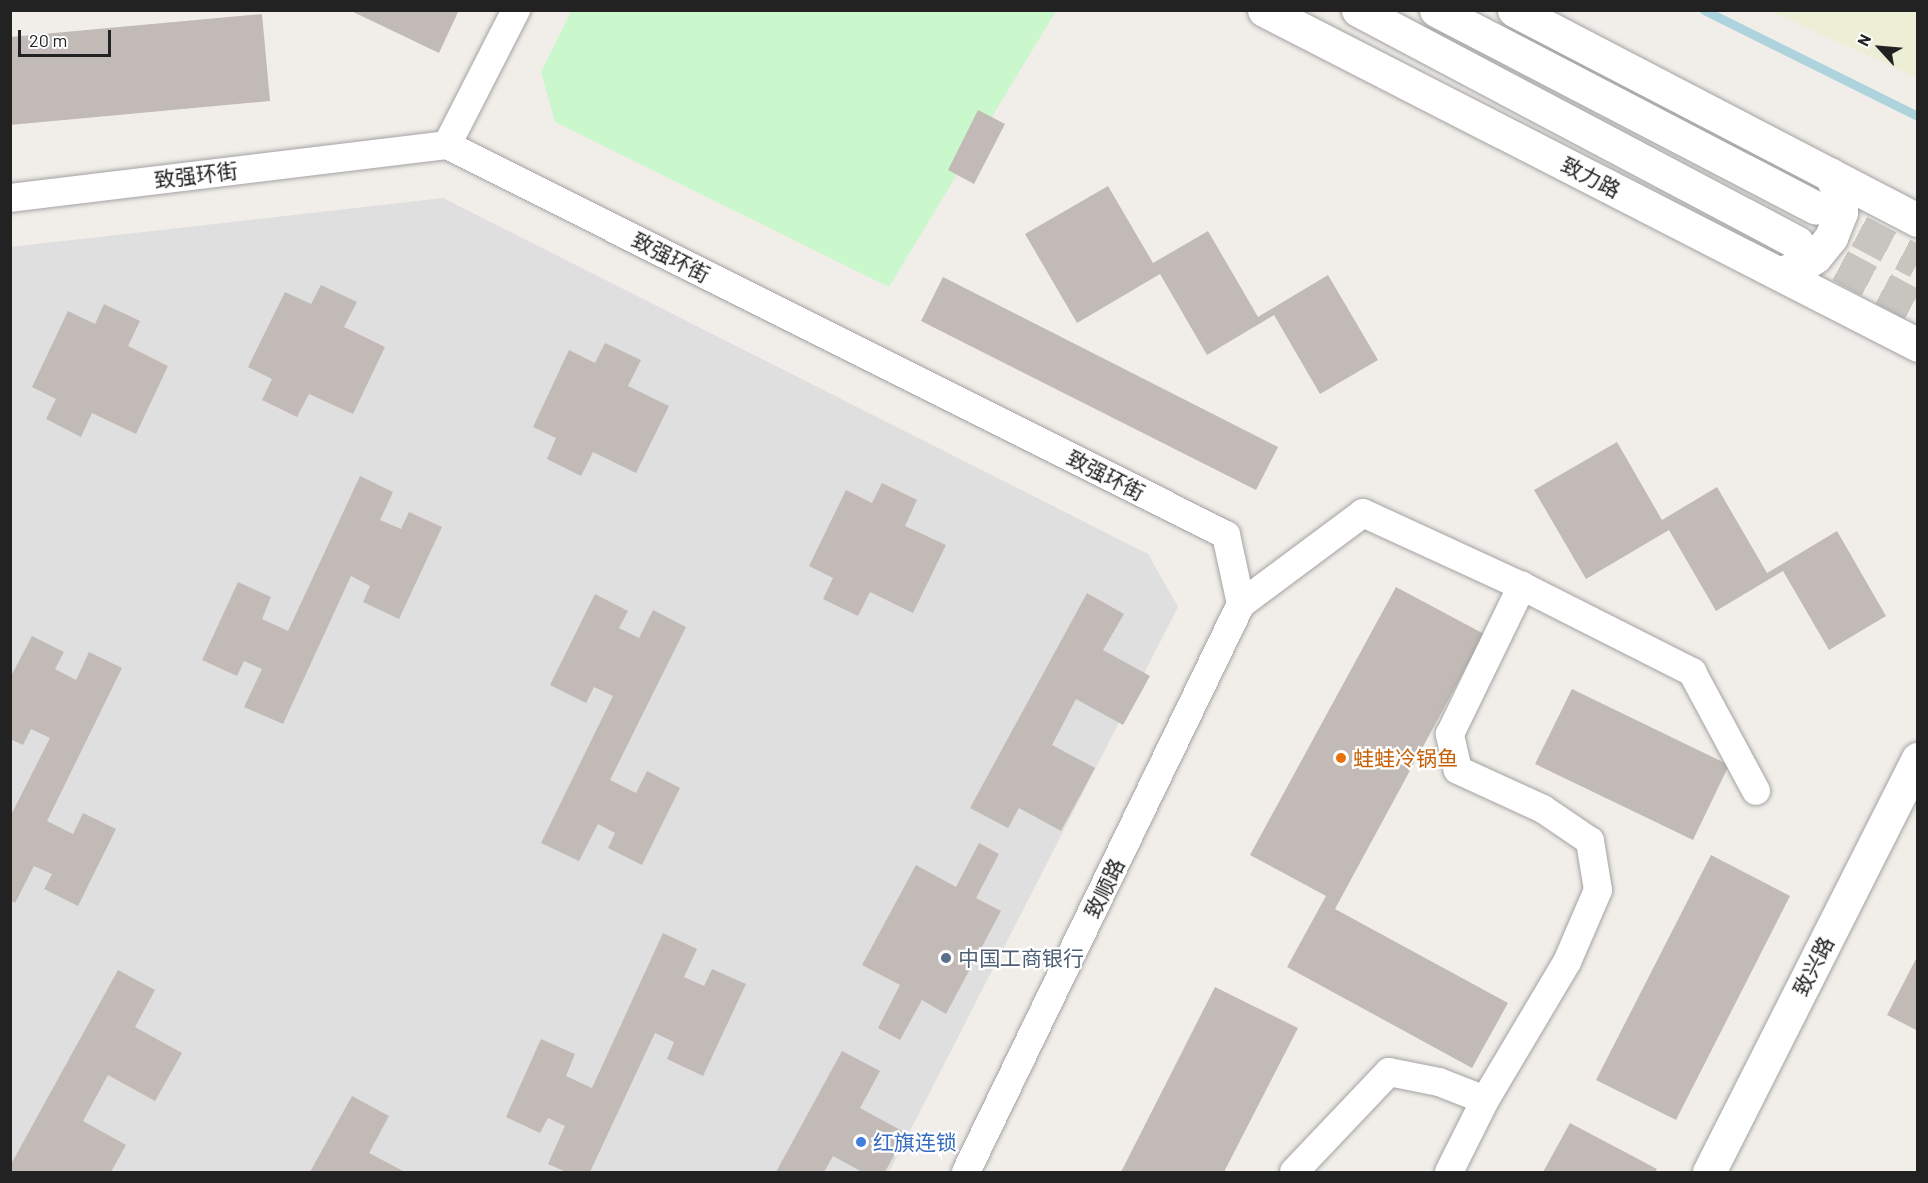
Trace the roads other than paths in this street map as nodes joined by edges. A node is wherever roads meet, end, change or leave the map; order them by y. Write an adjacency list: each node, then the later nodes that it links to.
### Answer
1 (516, 10): 6 (street)
2 (1264, 10): 12 (street, 致力路)
3 (1358, 10): 11 (street, 致力路)
4 (1436, 10): 9 (street)
5 (1514, 10): 7 (street)
6 (447, 145): 8 (street, 致强环街); 15 (street, 致强环街)
7 (1830, 174): 10 (street); 12 (street)
8 (10, 198)
9 (1816, 208)
10 (1917, 220)
11 (1797, 242)
12 (1779, 273): 13 (street, 致力路)
13 (1917, 345)
14 (1522, 586): 15 (street); 17 (street); 18 (street)
15 (1241, 603): 19 (street, 致顺路)
16 (1917, 759): 22 (street, 致兴路)
17 (1756, 790)
18 (1485, 1100): 20 (street); 21 (street)
19 (966, 1173)
20 (1293, 1173)
21 (1449, 1173)
22 (1709, 1173)

